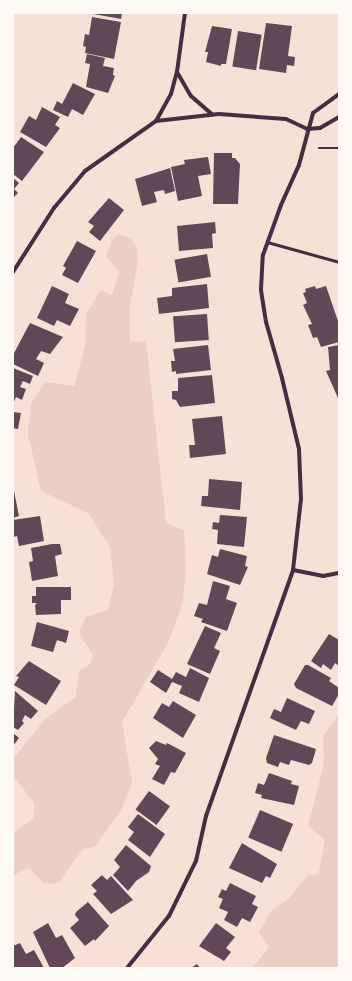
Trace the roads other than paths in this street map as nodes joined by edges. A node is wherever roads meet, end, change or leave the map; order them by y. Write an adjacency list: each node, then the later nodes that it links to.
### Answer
1 (186, 13): 2 (street)
2 (177, 72): 4 (street); 6 (street)
3 (339, 94): 7 (street)
4 (212, 114): 6 (street); 7 (street)
5 (339, 118): 7 (street)
6 (156, 121): 10 (street)
7 (307, 129): 8 (street)
8 (267, 242): 9 (lane); 11 (street)
9 (339, 262)
10 (13, 272)
11 (293, 570): 12 (street); 13 (street)
12 (339, 573)
13 (127, 968)

